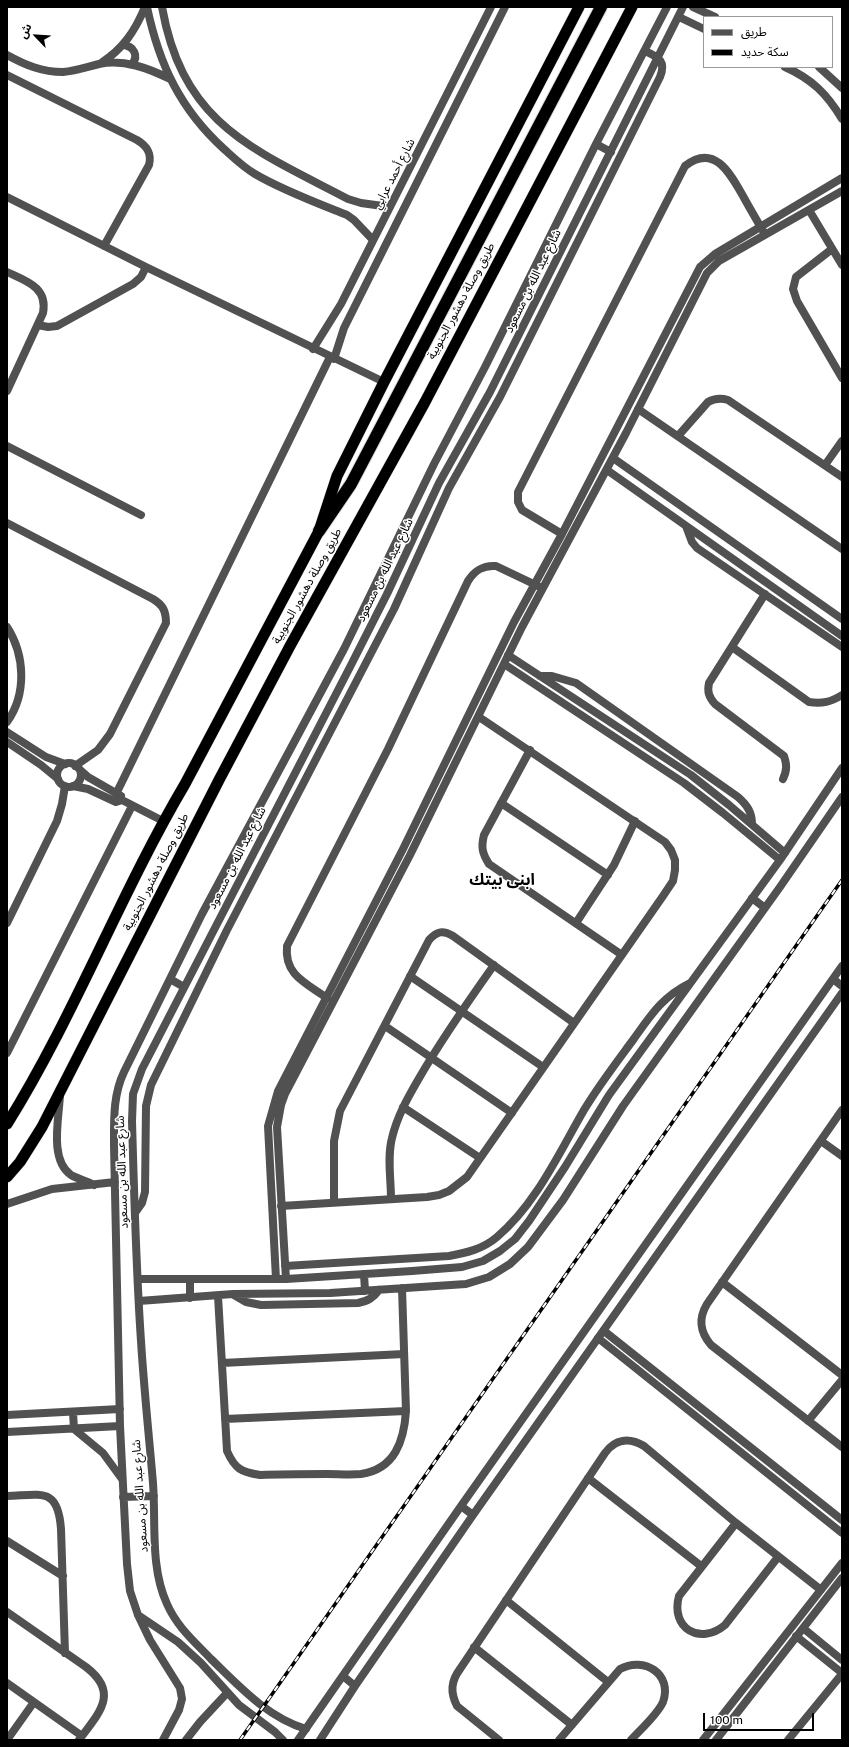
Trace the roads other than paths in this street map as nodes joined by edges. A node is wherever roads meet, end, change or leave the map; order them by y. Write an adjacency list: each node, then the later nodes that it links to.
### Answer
1 (146, 7): 14 (street); 23 (street)
2 (162, 7): 33 (street)
3 (491, 7): 27 (street, شارع أحمد عرابي)
4 (505, 7): 29 (street)
5 (579, 7): 51 (highway)
6 (601, 7): 70 (highway, طريق وصلة دهشور الجنوبية)
7 (632, 7): 144 (highway, طريق وصلة دهشور الجنوبية)
8 (667, 7): 15 (street, شارع عبد الله بن مسعود)
9 (683, 7): 12 (street, شارع عبد الله بن مسعود)
10 (693, 7): 11 (street)
11 (713, 16)
12 (678, 17): 13 (street); 17 (street, شارع عبد الله بن مسعود)
13 (703, 29)
14 (123, 45): 18 (street); 19 (street)
15 (645, 51): 17 (street); 26 (street, شارع عبد الله بن مسعود)
16 (7, 56): 18 (street)
17 (658, 58): 28 (street, شارع عبد الله بن مسعود); 39 (street)
18 (100, 64): 19 (street)
19 (132, 64): 23 (street)
20 (788, 68): 25 (street)
21 (820, 68): 24 (street)
22 (7, 75): 40 (street)
23 (170, 79): 38 (street)
24 (842, 88)
25 (842, 119)
26 (596, 144): 28 (street); 127 (street, شارع عبد الله بن مسعود)
27 (419, 149): 29 (street); 33 (street, شارع أحمد عرابي)
28 (611, 152): 37 (street, شارع عبد الله بن مسعود)
29 (430, 155): 49 (street)
30 (842, 178): 35 (street)
31 (842, 191): 34 (street)
32 (7, 197): 40 (street)
33 (390, 207): 38 (street, شارع أحمد عرابي)
34 (809, 210): 36 (street); 41 (street)
35 (760, 227): 36 (street); 56 (street); 71 (street)
36 (765, 235): 55 (street)
37 (569, 236): 39 (street); 45 (street, شارع عبد الله بن مسعود)
38 (373, 240): 48 (street, شارع أحمد عرابي)
39 (578, 241): 46 (street)
40 (104, 246): 43 (street)
41 (832, 249): 42 (street); 50 (street)
42 (842, 265)
43 (146, 267): 47 (street); 48 (street)
44 (7, 272): 47 (street)
45 (528, 318): 46 (street); 53 (street, شارع عبد الله بن مسعود)
46 (537, 323): 54 (street)
47 (38, 325): 52 (street)
48 (313, 349): 49 (street)
49 (332, 358): 51 (street); 103 (street)
50 (842, 378)
51 (384, 382): 70 (highway)
52 (7, 391)
53 (490, 392): 54 (street); 65 (street, شارع عبد الله بن مسعود)
54 (500, 397): 66 (street)
55 (638, 409): 57 (street); 58 (street)
56 (616, 428): 57 (street); 71 (street)
57 (626, 433): 61 (street)
58 (678, 436): 62 (street); 72 (street)
59 (842, 441): 62 (street)
60 (7, 446): 67 (street)
61 (613, 458): 63 (street); 76 (street)
62 (825, 465): 64 (street)
63 (607, 470): 69 (street); 74 (street)
64 (842, 477)
65 (439, 483): 66 (street); 79 (street, شارع عبد الله بن مسعود)
66 (449, 488): 82 (street)
67 (141, 515)
68 (7, 524): 97 (street)
69 (686, 526): 75 (street); 78 (street)
70 (319, 531): 109 (highway, طريق وصلة دهشور الجنوبية)
71 (562, 534): 73 (street)
72 (841, 545)
73 (535, 584): 74 (street); 87 (street); 133 (street)
74 (543, 588): 83 (street)
75 (765, 594): 80 (street); 81 (street)
76 (842, 619)
77 (7, 627): 91 (street)
78 (842, 636)
79 (362, 644): 82 (street); 89 (street, شارع عبد الله بن مسعود)
80 (732, 647): 86 (street); 100 (street)
81 (842, 647)
82 (374, 649): 92 (street)
83 (508, 655): 84 (street); 85 (street)
84 (504, 664): 88 (street); 113 (street)
85 (540, 676): 111 (street); 111 (street)
86 (842, 695)
87 (478, 696): 88 (street); 119 (street)
88 (486, 700): 90 (street)
89 (324, 717): 92 (street); 102 (street, شارع عبد الله بن مسعود)
90 (478, 717): 95 (street); 120 (street)
91 (7, 722)
92 (334, 722): 104 (street)
93 (7, 732): 96 (street)
94 (7, 742): 99 (street)
95 (530, 750): 107 (street); 110 (street)
96 (65, 764): 97 (street); 99 (street)
97 (77, 767): 101 (street); 103 (street)
98 (841, 770): 112 (street)
99 (58, 779): 101 (street)
100 (783, 779)
101 (69, 786): 106 (street); 117 (street)
102 (286, 789): 104 (street); 121 (street, شارع عبد الله بن مسعود)
103 (117, 792): 106 (street)
104 (297, 795): 122 (street)
105 (842, 797): 116 (street)
106 (122, 800): 108 (street)
107 (501, 803): 114 (street); 118 (street)
108 (132, 806): 109 (street); 138 (street)
109 (163, 821): 149 (highway, طريق وصلة دهشور الجنوبية)
110 (635, 821): 114 (street); 123 (street)
111 (752, 824): 112 (street)
112 (785, 852): 113 (street)
113 (780, 860): 115 (street)
114 (608, 875): 118 (street)
115 (752, 898): 116 (street); 129 (street)
116 (765, 908): 177 (street)
117 (7, 923)
118 (576, 923): 123 (street)
119 (360, 931): 120 (street); 133 (street)
120 (368, 935): 137 (street)
121 (206, 945): 122 (street); 130 (street, شارع عبد الله بن مسعود)
122 (216, 950): 165 (street)
123 (622, 955): 135 (street)
124 (494, 965): 126 (street); 134 (street); 135 (street)
125 (842, 966): 128 (street)
126 (410, 976): 134 (street); 136 (street)
127 (170, 979): 130 (street); 157 (street, شارع عبد الله بن مسعود)
128 (833, 979): 131 (street); 141 (street)
129 (691, 983): 143 (street); 145 (street)
130 (184, 986): 165 (street, شارع عبد الله بن مسعود)
131 (842, 986)
132 (842, 993): 142 (street)
133 (327, 998): 137 (street)
134 (461, 1011): 139 (street); 140 (street)
135 (574, 1023): 140 (street)
136 (384, 1026): 139 (street); 162 (street)
137 (310, 1039): 151 (street)
138 (7, 1053)
139 (431, 1058): 146 (street); 148 (street)
140 (543, 1068): 148 (street)
141 (766, 1074): 142 (street); 159 (street)
142 (778, 1083): 160 (street)
143 (598, 1087): 145 (street); 154 (street)
144 (60, 1090): 156 (highway, طريق وصلة دهشور الجنوبية); 158 (street)
145 (609, 1095): 155 (street)
146 (403, 1107): 153 (street); 161 (street)
147 (842, 1110): 150 (street)
148 (512, 1113): 153 (street)
149 (7, 1124)
150 (821, 1140): 152 (street); 176 (street)
151 (274, 1147): 164 (street); 174 (street)
152 (842, 1156)
153 (480, 1158): 161 (street)
154 (555, 1160): 155 (street); 166 (street)
155 (565, 1166): 167 (street)
156 (7, 1177)
157 (115, 1182): 158 (street); 192 (street, شارع عبد الله بن مسعود)
158 (94, 1185): 163 (street)
159 (685, 1188): 160 (street); 207 (street)
160 (698, 1196): 184 (street)
161 (391, 1199): 162 (street)
162 (334, 1202): 164 (street)
163 (7, 1204)
164 (281, 1206): 169 (street)
165 (135, 1213): 172 (street, شارع عبد الله بن مسعود)
166 (519, 1214): 167 (street); 168 (street)
167 (529, 1221): 170 (street)
168 (422, 1258): 169 (street); 170 (street)
169 (285, 1266): 175 (street)
170 (423, 1270): 171 (street)
171 (364, 1274): 175 (street); 179 (street)
172 (138, 1279): 173 (street); 183 (street, شارع عبد الله بن مسعود)
173 (190, 1279): 174 (street); 182 (street)
174 (276, 1280): 175 (street)
175 (286, 1280)
176 (722, 1282): 190 (street); 197 (street)
177 (402, 1288): 178 (street); 187 (street)
178 (379, 1290): 179 (street); 180 (street)
179 (365, 1291): 180 (street)
180 (233, 1294): 181 (street)
181 (218, 1296): 182 (street); 189 (street)
182 (190, 1298): 183 (street)
183 (139, 1301): 205 (street, شارع عبد الله بن مسعود)
184 (604, 1331): 185 (street); 186 (street)
185 (598, 1338): 188 (street); 208 (street)
186 (626, 1349): 188 (street); 209 (street)
187 (404, 1354): 189 (street); 193 (street)
188 (621, 1356): 211 (street)
189 (222, 1363): 196 (street)
190 (842, 1375)
191 (842, 1380): 197 (street)
192 (120, 1409): 194 (street); 198 (street, شارع عبد الله بن مسعود)
193 (406, 1411): 196 (street); 196 (street)
194 (73, 1412): 195 (street); 199 (street)
195 (7, 1416)
196 (225, 1419)
197 (808, 1421): 201 (street)
198 (120, 1426): 199 (street); 203 (street, شارع عبد الله بن مسعود)
199 (74, 1428): 200 (street); 203 (street)
200 (7, 1432)
201 (842, 1447)
202 (588, 1478): 210 (street); 216 (street); 220 (street)
203 (122, 1480): 206 (street, شارع عبد الله بن مسعود)
204 (7, 1496): 217 (street)
205 (154, 1496): 206 (street); 240 (street, شارع عبد الله بن مسعود)
206 (123, 1497): 222 (street, شارع عبد الله بن مسعود)
207 (461, 1506): 208 (street); 233 (street)
208 (474, 1515): 236 (street)
209 (841, 1519): 211 (street)
210 (736, 1523): 214 (street); 216 (street)
211 (833, 1525): 212 (street)
212 (842, 1533)
213 (7, 1541): 217 (street)
214 (778, 1557): 216 (street); 219 (street)
215 (842, 1562): 219 (street)
216 (701, 1566)
217 (63, 1576): 227 (street)
218 (842, 1578): 223 (street)
219 (821, 1590): 230 (street)
220 (506, 1600): 225 (street); 234 (street)
221 (7, 1612): 227 (street)
222 (138, 1615): 237 (street); 243 (street, شارع عبد الله بن مسعود)
223 (802, 1628): 224 (street); 226 (street)
224 (796, 1636): 228 (street); 231 (street)
225 (474, 1647): 239 (street); 248 (street)
226 (826, 1647): 228 (street); 229 (street)
227 (65, 1653): 241 (street)
228 (820, 1655): 232 (street)
229 (842, 1660)
230 (763, 1664): 231 (street); 251 (street)
231 (771, 1670): 252 (street)
232 (842, 1673): 253 (street)
233 (343, 1676): 236 (street); 240 (street)
234 (608, 1682): 239 (street); 250 (street)
235 (7, 1683): 238 (street)
236 (355, 1686): 247 (street)
237 (227, 1693): 244 (street); 245 (street)
238 (34, 1702): 241 (street); 242 (street)
239 (572, 1725): 249 (street)
240 (306, 1729): 246 (street)
241 (81, 1738)
242 (7, 1740)
243 (163, 1740)
244 (186, 1740)
245 (284, 1740)
246 (298, 1740)
247 (320, 1740)
248 (499, 1740)
249 (560, 1740)
250 (631, 1740)
251 (703, 1740)
252 (716, 1740)
253 (788, 1740)

